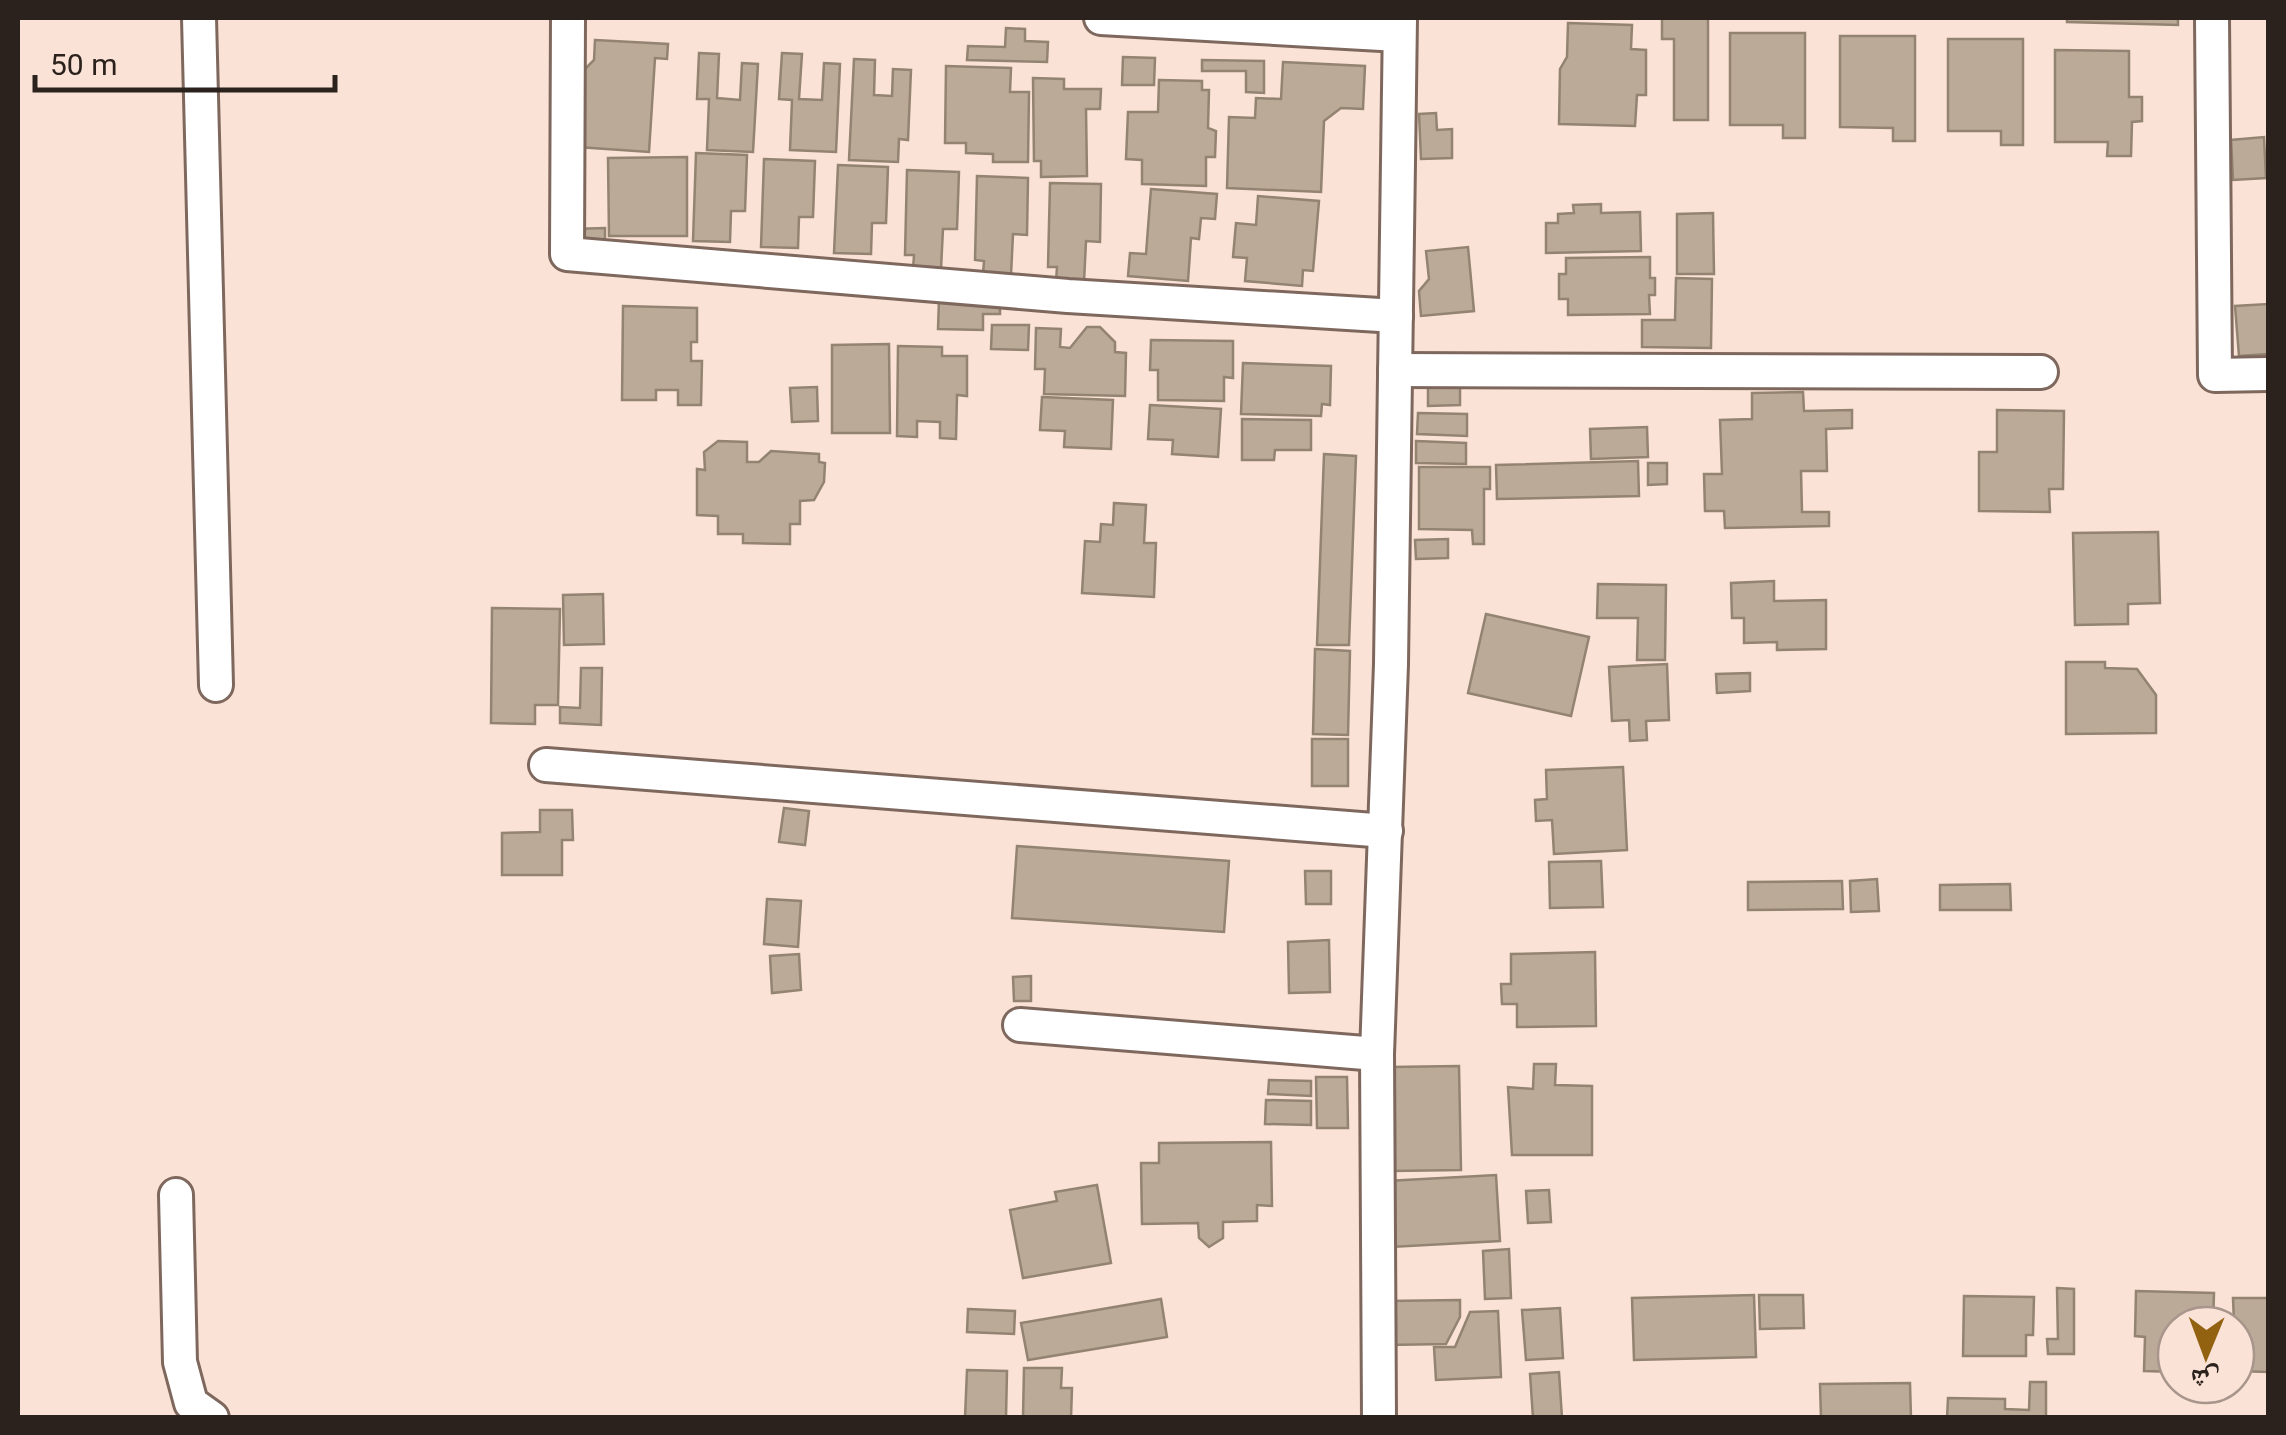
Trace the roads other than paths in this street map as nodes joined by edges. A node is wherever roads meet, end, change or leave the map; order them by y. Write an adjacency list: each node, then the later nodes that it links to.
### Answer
1 (199, 18): 10 (street)
2 (568, 18): 6 (street)
3 (1100, 18): 5 (street)
4 (2212, 18): 9 (street)
5 (1400, 26): 6 (street)
6 (1396, 316): 7 (street)
7 (1395, 370): 8 (street); 12 (street)
8 (2041, 372)
9 (2268, 374)
10 (216, 685)
11 (546, 765): 12 (street)
12 (1386, 831): 14 (street)
13 (1020, 1026): 14 (street)
14 (1377, 1054): 17 (street)
15 (176, 1195): 16 (street)
16 (212, 1418)
17 (1379, 1418)

